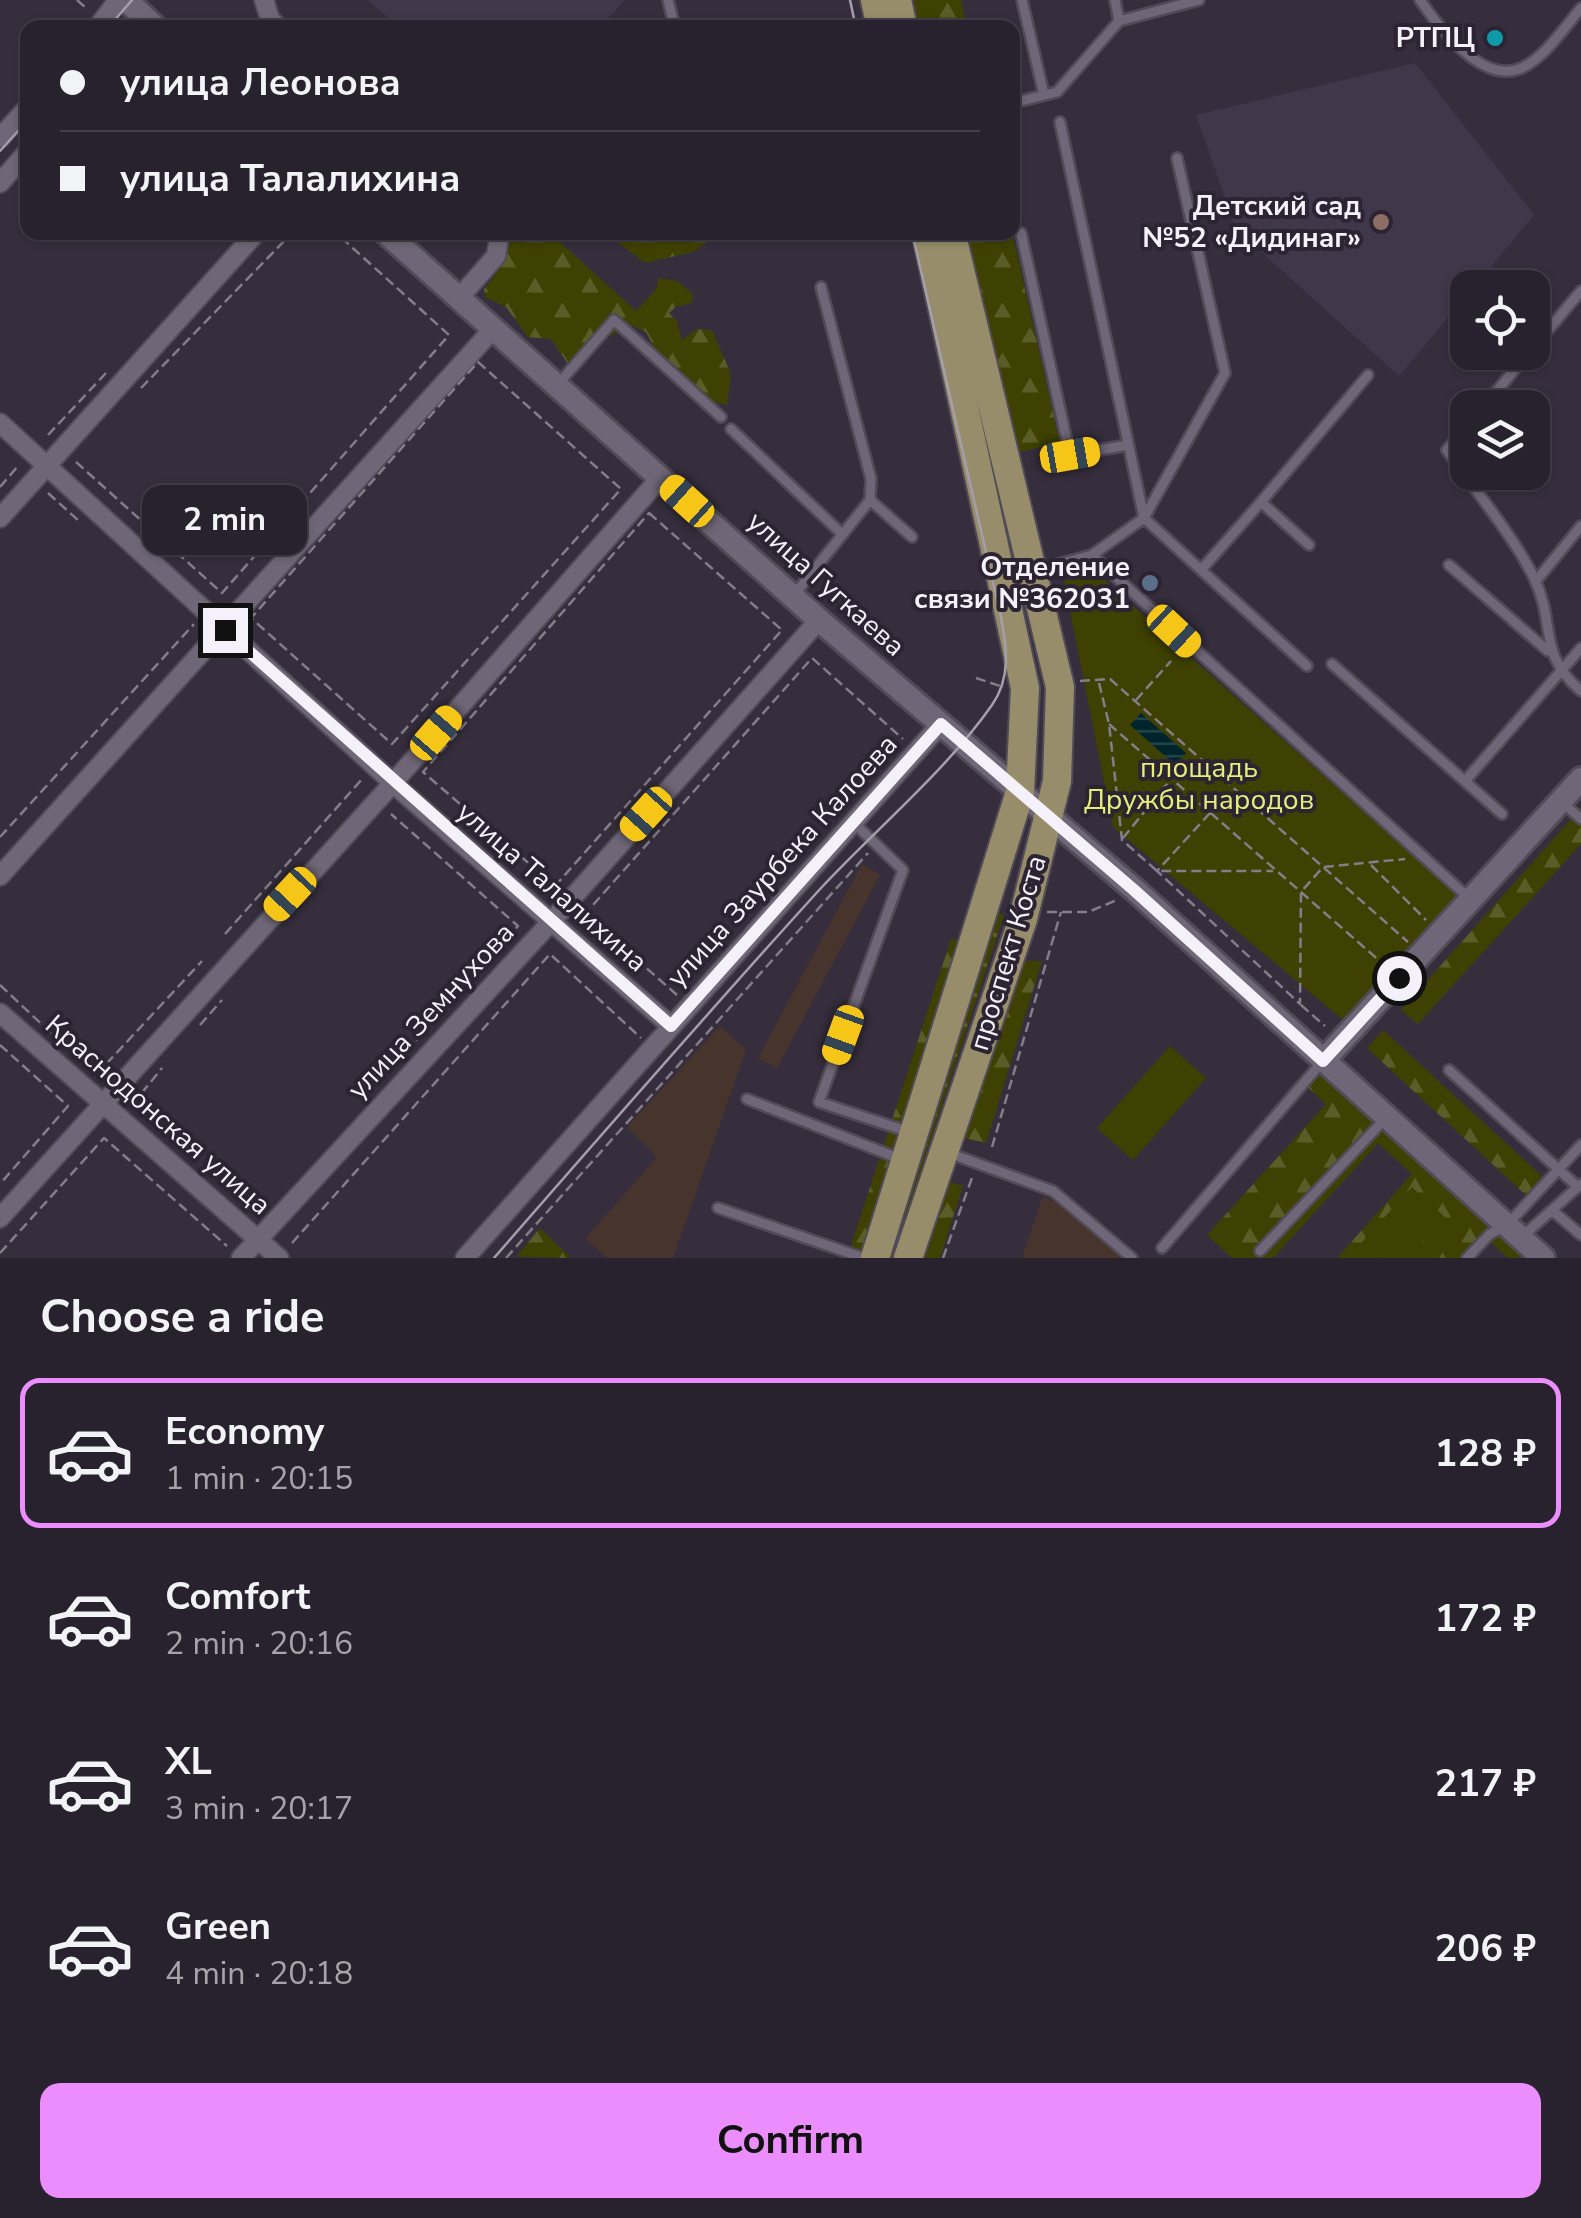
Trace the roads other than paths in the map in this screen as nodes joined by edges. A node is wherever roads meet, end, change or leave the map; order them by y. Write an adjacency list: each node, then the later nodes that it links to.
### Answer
1 (1022, 0): 7 (lane)
2 (1115, 0): 6 (lane)
3 (1198, 0): 6 (lane)
4 (1420, 0): 5 (lane)
5 (1581, 8)
6 (1119, 21): 7 (lane)
7 (1044, 95): 8 (lane)
8 (1020, 101)
9 (20, 116): 11 (street)
10 (1060, 122): 33 (lane)
11 (0, 138)
12 (1176, 158): 40 (lane)
13 (20, 160): 14 (street)
14 (0, 183)
15 (1021, 234): 33 (lane)
16 (250, 240): 34 (street)
17 (395, 240): 23 (street, улица Гугкаева)
18 (499, 240): 23 (street)
19 (928, 240): 63 (main road, проспект Коста)
20 (953, 240): 48 (main road, проспект Коста)
21 (821, 287): 37 (lane)
22 (1581, 291): 25 (lane)
23 (459, 298): 24 (street, улица Гугкаева)
24 (494, 328): 28 (street, улица Гугкаева); 52 (street)
25 (1550, 328)
26 (1514, 370): 29 (lane)
27 (1368, 375): 38 (lane)
28 (557, 385): 30 (lane); 35 (street, улица Гугкаева)
29 (1498, 390)
30 (721, 417)
31 (0, 423): 34 (street, улица Талалихина)
32 (731, 428): 42 (lane)
33 (1128, 445): 40 (lane)
34 (48, 466): 39 (street); 52 (street, улица Талалихина)
35 (661, 477): 50 (street, улица Гугкаева); 62 (street)
36 (1473, 490): 49 (lane)
37 (870, 500): 42 (lane); 43 (lane)
38 (1261, 502): 44 (lane); 47 (lane)
39 (0, 518)
40 (1144, 518): 45 (lane); 47 (lane)
41 (1581, 526): 49 (lane)
42 (842, 534): 50 (lane)
43 (912, 537)
44 (1309, 545)
45 (1092, 555): 48 (lane); 70 (lane)
46 (1450, 565): 54 (lane)
47 (1201, 570): 56 (lane)
48 (1030, 572): 66 (main road, проспект Коста)
49 (1536, 581): 54 (lane)
50 (793, 597): 51 (street, улица Гугкаева)
51 (819, 620): 59 (street, улица Гугкаева); 71 (street, улица Земнухова)
52 (225, 630): 62 (street, улица Талалихина); 69 (street)
53 (1581, 648): 57 (lane)
54 (1550, 653): 57 (lane)
55 (1332, 664): 61 (lane)
56 (1307, 666)
57 (1560, 673): 58 (lane); 61 (lane)
58 (1581, 692)
59 (941, 724): 63 (street, улица Гугкаева); 68 (street, улица Заурбека Калоева)
60 (1581, 780): 64 (street)
61 (1465, 781): 65 (lane)
62 (393, 782): 71 (street, улица Талалихина); 77 (street)
63 (1020, 792): 66 (street, улица Гугкаева); 79 (main road, проспект Коста)
64 (1561, 801): 67 (lane); 70 (street)
65 (1502, 814)
66 (1048, 819): 74 (street, улица Гугкаева); 81 (main road, проспект Коста)
67 (1581, 819)
68 (854, 823): 73 (street, улица Заурбека Калоева); 79 (lane)
69 (0, 876)
70 (1471, 900): 74 (street)
71 (550, 923): 73 (street, улица Талалихина); 90 (street, улица Земнухова)
72 (0, 1013): 77 (street, Краснодонская улица)
73 (671, 1026): 96 (street, улица Заурбека Калоева)
74 (1323, 1061): 78 (street, улица Гугкаева); 91 (lane)
75 (1449, 1070): 83 (lane)
76 (747, 1099): 82 (lane)
77 (103, 1105): 87 (street); 90 (street, Краснодонская улица)
78 (1386, 1118): 88 (street, улица Гугкаева); 92 (lane)
79 (912, 1133): 82 (main road, проспект Коста)
80 (1581, 1146): 83 (lane)
81 (943, 1151): 95 (lane); 99 (main road, проспект Коста)
82 (905, 1161): 98 (main road, проспект Коста)
83 (1560, 1171): 84 (lane); 88 (lane)
84 (1580, 1186): 86 (lane)
85 (718, 1208): 97 (lane)
86 (1553, 1211): 88 (lane); 89 (lane)
87 (0, 1218)
88 (1514, 1231): 100 (lane); 101 (street, улица Гугкаева)
89 (1581, 1235)
90 (257, 1239): 93 (street, Краснодонская улица); 94 (street, улица Земнухова)
91 (1162, 1248)
92 (1260, 1251)
93 (284, 1252)
94 (236, 1254)
95 (1128, 1257)
96 (465, 1258)
97 (864, 1258)
98 (875, 1258)
99 (908, 1258)
100 (1467, 1258)
101 (1542, 1258)

